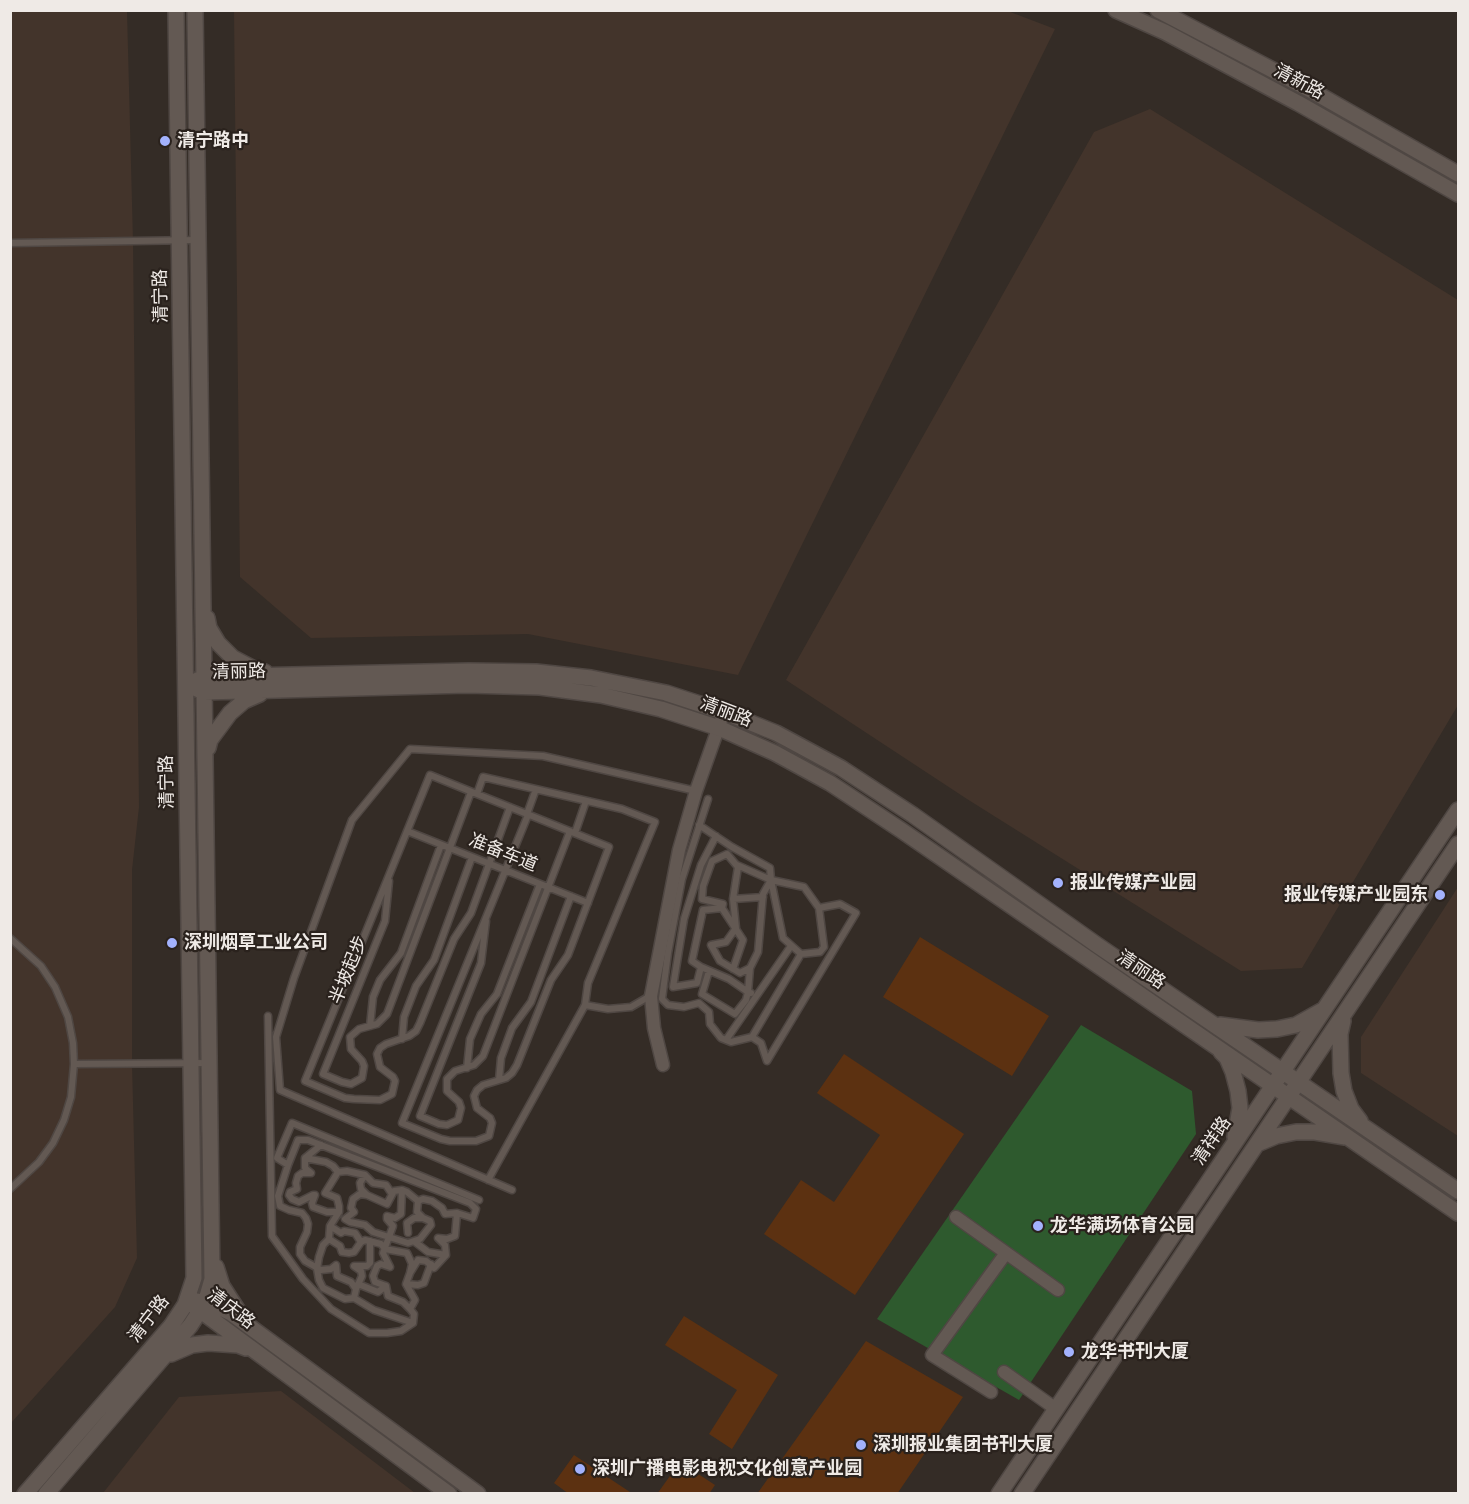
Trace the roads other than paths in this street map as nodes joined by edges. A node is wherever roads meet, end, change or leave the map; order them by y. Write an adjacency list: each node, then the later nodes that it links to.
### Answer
1 (176, 10): 7 (street, 清宁路)
2 (195, 10): 8 (street, 清宁路)
3 (1116, 10): 6 (street, 清新路)
4 (1158, 10): 5 (street, 清新路)
5 (1458, 174)
6 (1458, 194)
7 (179, 240): 8 (lane); 9 (lane); 13 (street, 清宁路)
8 (198, 240): 10 (street, 清宁路)
9 (10, 243)
10 (203, 604): 11 (street); 12 (street, 清宁路)
11 (277, 683): 12 (street, 清丽路); 14 (street, 清丽路); 15 (street, 清丽路); 16 (street)
12 (204, 684): 13 (street, 清丽路); 16 (street, 清宁路)
13 (186, 685): 70 (street, 清宁路)
14 (724, 712): 15 (street); 64 (street, 清丽路)
15 (719, 728): 18 (street); 69 (street, 清丽路)
16 (205, 760): 71 (street, 清宁路)
17 (536, 789): 19 (lane); 21 (lane); 24 (lane)
18 (696, 791): 57 (street); 89 (lane)
19 (474, 793): 22 (lane); 26 (lane, 半坡起步); 31 (lane)
20 (708, 799): 25 (lane)
21 (586, 801): 27 (lane); 60 (lane)
22 (510, 807): 24 (lane); 33 (lane)
23 (1458, 810): 61 (street, 清祥路)
24 (528, 814): 27 (lane); 35 (lane)
25 (699, 825): 28 (lane); 59 (lane)
26 (407, 831): 30 (lane, 准备车道); 36 (lane, 半坡起步)
27 (572, 832): 39 (lane); 43 (lane)
28 (716, 836): 37 (lane); 51 (lane)
29 (1458, 844): 62 (street)
30 (441, 845): 31 (lane, 准备车道); 65 (lane)
31 (450, 848): 32 (lane, 准备车道); 65 (lane)
32 (472, 857): 33 (lane, 准备车道); 67 (lane)
33 (490, 864): 35 (lane, 准备车道); 67 (lane)
34 (736, 864): 37 (lane); 42 (lane); 44 (lane)
35 (505, 870): 38 (lane, 准备车道); 46 (lane)
36 (389, 874): 65 (lane, 半坡起步); 67 (lane, 半坡起步)
37 (771, 880): 41 (lane); 45 (lane); 49 (lane)
38 (540, 884): 39 (lane, 准备车道); 74 (lane)
39 (548, 887): 40 (lane, 准备车道); 74 (lane)
40 (571, 896): 43 (lane, 准备车道); 76 (lane)
41 (763, 897): 42 (lane); 53 (lane)
42 (733, 899): 47 (lane)
43 (588, 903): 76 (lane)
44 (722, 908): 47 (lane); 51 (lane)
45 (819, 908): 50 (lane); 66 (lane)
46 (486, 916): 74 (lane); 76 (lane)
47 (736, 928): 52 (lane); 52 (lane)
48 (10, 938): 72 (lane)
49 (791, 945): 50 (lane); 58 (lane)
50 (801, 954): 66 (lane)
51 (701, 967): 54 (lane)
52 (734, 969): 53 (lane)
53 (750, 969): 55 (lane)
54 (709, 971): 55 (lane); 56 (lane)
55 (748, 992): 56 (lane); 58 (lane)
56 (702, 994): 59 (lane)
57 (651, 996): 60 (lane); 73 (street)
58 (757, 996): 68 (lane)
59 (699, 1003): 68 (lane)
60 (585, 1005): 89 (lane)
61 (1326, 1008): 64 (street); 75 (street, 清祥路)
62 (1345, 1013): 77 (street); 80 (street)
63 (268, 1016): 125 (lane)
64 (1214, 1024): 75 (street, 清丽路)
65 (370, 1026)
66 (752, 1036): 68 (lane)
67 (402, 1039)
68 (726, 1040)
69 (1213, 1043): 78 (street, 清丽路); 84 (street)
70 (191, 1063): 71 (lane); 72 (lane); 122 (street, 清宁路)
71 (209, 1063): 110 (street, 清宁路)
72 (74, 1064): 90 (lane)
73 (663, 1065)
74 (467, 1068)
75 (1283, 1071): 77 (street, 清丽路); 78 (street, 清祥路)
76 (499, 1080)
77 (1299, 1082): 79 (street); 80 (street, 清丽路)
78 (1274, 1085): 79 (street, 清丽路); 84 (street, 清祥路)
79 (1289, 1095): 81 (street, 清丽路); 82 (street)
80 (1363, 1126): 93 (street, 清丽路)
81 (1354, 1140): 82 (street); 99 (street, 清丽路)
82 (1257, 1144): 137 (street)
83 (321, 1145): 85 (lane); 86 (lane); 100 (lane)
84 (1233, 1145): 131 (street, 清祥路)
85 (304, 1158): 87 (lane); 98 (lane)
86 (288, 1165): 96 (lane); 115 (lane)
87 (338, 1172): 88 (lane); 98 (lane)
88 (365, 1175): 94 (lane); 95 (lane)
89 (488, 1180): 92 (lane)
90 (10, 1189)
91 (402, 1190): 94 (lane); 97 (lane); 105 (lane)
92 (512, 1190)
93 (1458, 1191)
94 (392, 1194): 95 (lane)
95 (367, 1195): 105 (lane)
96 (479, 1200)
97 (418, 1201): 100 (lane); 102 (lane)
98 (339, 1212): 103 (lane)
99 (1458, 1213)
100 (457, 1214): 113 (lane)
101 (956, 1217): 112 (street)
102 (423, 1218): 104 (lane); 109 (lane)
103 (330, 1226): 106 (lane); 108 (lane)
104 (408, 1233)
105 (390, 1237): 109 (lane); 111 (lane)
106 (329, 1239): 108 (lane); 115 (lane)
107 (370, 1241): 108 (lane); 111 (lane); 119 (lane)
108 (361, 1242)
109 (415, 1242): 113 (lane)
110 (211, 1249): 123 (street, 清宁路); 126 (street)
111 (385, 1249): 116 (lane); 118 (lane)
112 (1006, 1253): 120 (street); 130 (street)
113 (446, 1255): 114 (lane)
114 (431, 1264): 116 (lane); 117 (lane)
115 (317, 1269): 119 (lane); 121 (lane)
116 (410, 1273): 117 (lane)
117 (406, 1284): 124 (lane)
118 (386, 1286): 119 (lane); 124 (lane)
119 (357, 1287): 121 (lane)
120 (1058, 1290)
121 (354, 1298): 125 (lane)
122 (187, 1299): 123 (street, 清庆路); 132 (street, 清宁路)
123 (203, 1307): 126 (street, 清庆路); 127 (street, 清庆路); 128 (street, 清宁路)
124 (410, 1309): 125 (lane)
125 (413, 1323)
126 (255, 1330): 135 (street, 清庆路)
127 (256, 1352): 128 (street); 134 (street, 清庆路)
128 (163, 1358): 133 (street, 清宁路)
129 (1004, 1371): 131 (street)
130 (991, 1392)
131 (1056, 1409): 136 (street, 清祥路)
132 (25, 1494)
133 (46, 1494)
134 (449, 1494)
135 (478, 1494)
136 (999, 1494)
137 (1022, 1494)

